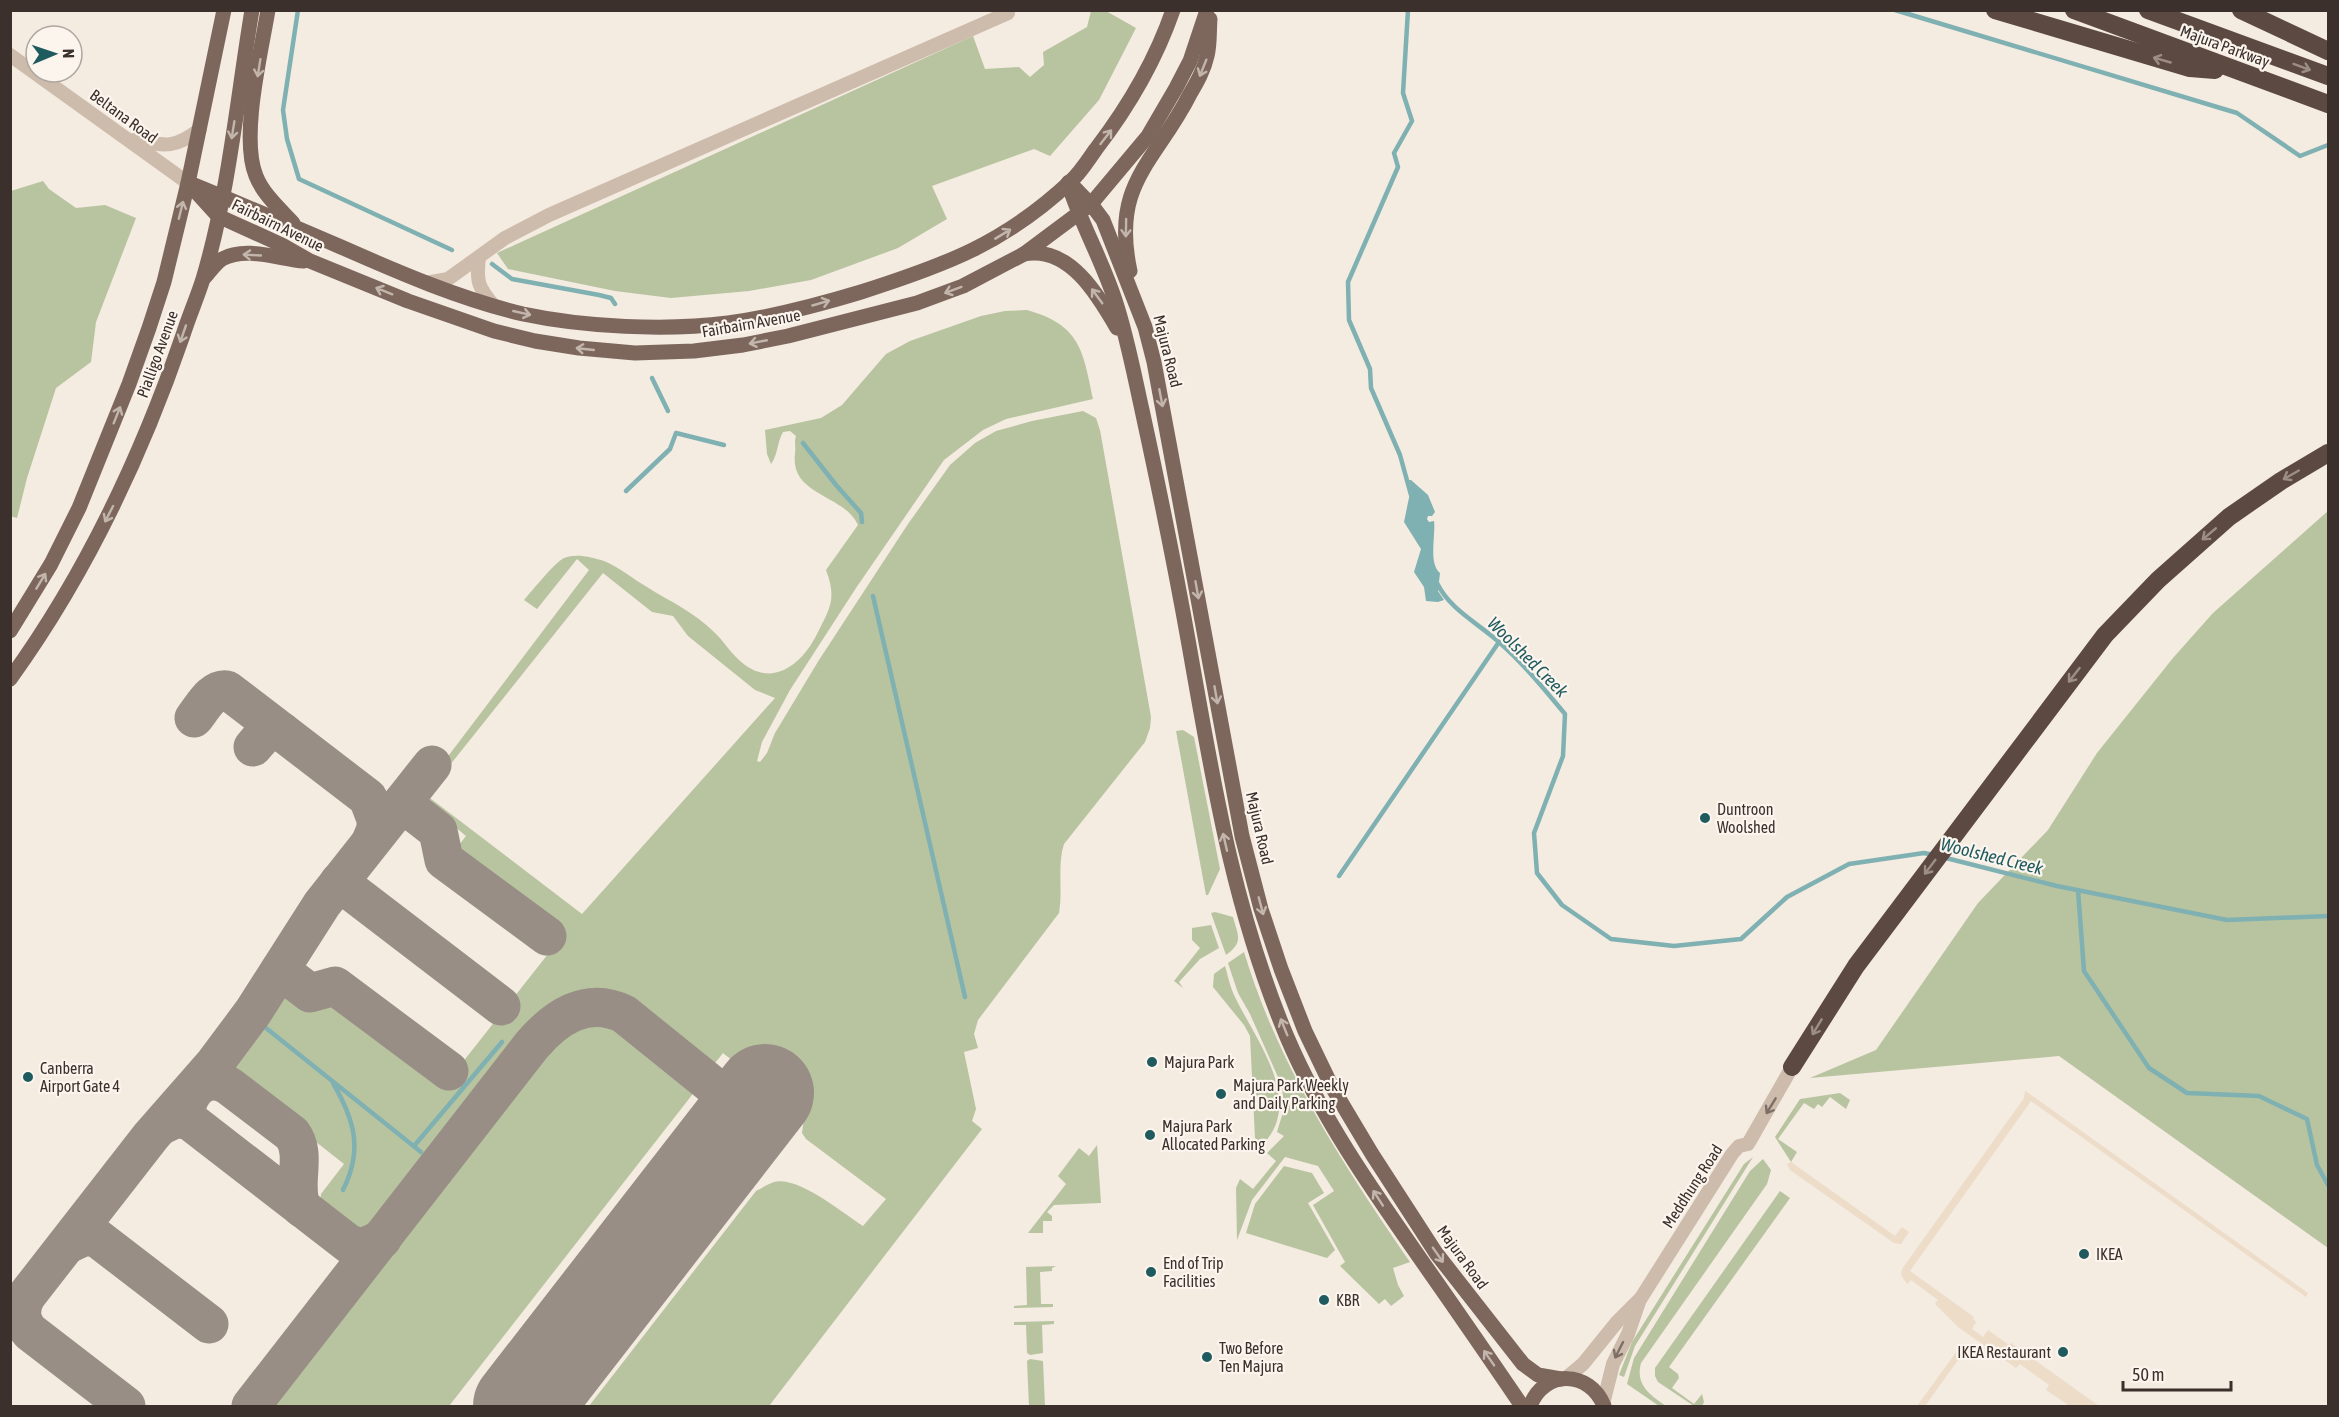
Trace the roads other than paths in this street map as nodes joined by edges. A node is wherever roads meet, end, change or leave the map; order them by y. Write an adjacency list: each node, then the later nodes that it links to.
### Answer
1 (224, 10): 16 (main road, Pialligo Avenue)
2 (252, 10): 20 (main road, Pialligo Avenue, one-way to 20)
3 (268, 10): 24 (main road, one-way to 24)
4 (1173, 10): 19 (main road, Fairbairn Avenue, one-way to 4)
5 (1209, 10): 21 (main road, Fairbairn Avenue); 31 (main road, one-way to 31)
6 (1995, 10): 13 (highway, one-way to 6)
7 (2074, 10): 13 (highway, Majura Parkway)
8 (2148, 10): 14 (highway, Majura Parkway, one-way to 14)
9 (2241, 10): 11 (highway)
10 (1008, 13): 26 (street)
11 (2328, 51)
12 (10, 55): 17 (street, Beltana Road)
13 (2241, 73): 15 (highway, Majura Parkway)
14 (2328, 76)
15 (2328, 104)
16 (200, 129): 17 (street); 18 (main road, Pialligo Avenue)
17 (129, 139): 18 (street, Beltana Road)
18 (188, 183): 20 (main road, Fairbairn Avenue); 23 (main road, Fairbairn Avenue); 34 (main road, Pialligo Avenue, one-way to 18)
19 (1069, 183): 21 (main road, Majura Road); 22 (main road); 30 (main road, Fairbairn Avenue, one-way to 19)
20 (222, 196): 23 (main road, Pialligo Avenue); 24 (main road, Fairbairn Avenue)
21 (1091, 204): 22 (main road, Fairbairn Avenue); 31 (main road, Majura Road)
22 (1078, 214): 25 (main road, Fairbairn Avenue); 32 (main road)
23 (218, 216): 27 (main road, Fairbairn Avenue); 28 (main road, Pialligo Avenue)
24 (300, 229): 29 (main road, Fairbairn Avenue)
25 (1024, 254): 27 (main road, Fairbairn Avenue, one-way to 27); 32 (main road, one-way to 25)
26 (479, 257): 29 (street); 30 (street)
27 (310, 261): 28 (main road, one-way to 28)
28 (203, 279): 35 (main road, Pialligo Avenue, one-way to 35)
29 (426, 283): 30 (main road, Fairbairn Avenue)
30 (494, 306)
31 (1149, 341): 38 (main road, Majura Road, one-way to 38)
32 (1127, 346): 40 (main road, one-way to 32)
33 (2328, 453): 36 (highway, one-way to 36)
34 (10, 631)
35 (10, 679)
36 (1792, 1067): 37 (street, Meddhung Road, one-way to 37)
37 (1641, 1298): 38 (street, Meddhung Road); 39 (street, Meddhung Road, one-way to 39)
38 (1563, 1379): 39 (main road, Majura Road); 41 (main road)
39 (1603, 1405)
40 (1522, 1407)
41 (1530, 1407)

